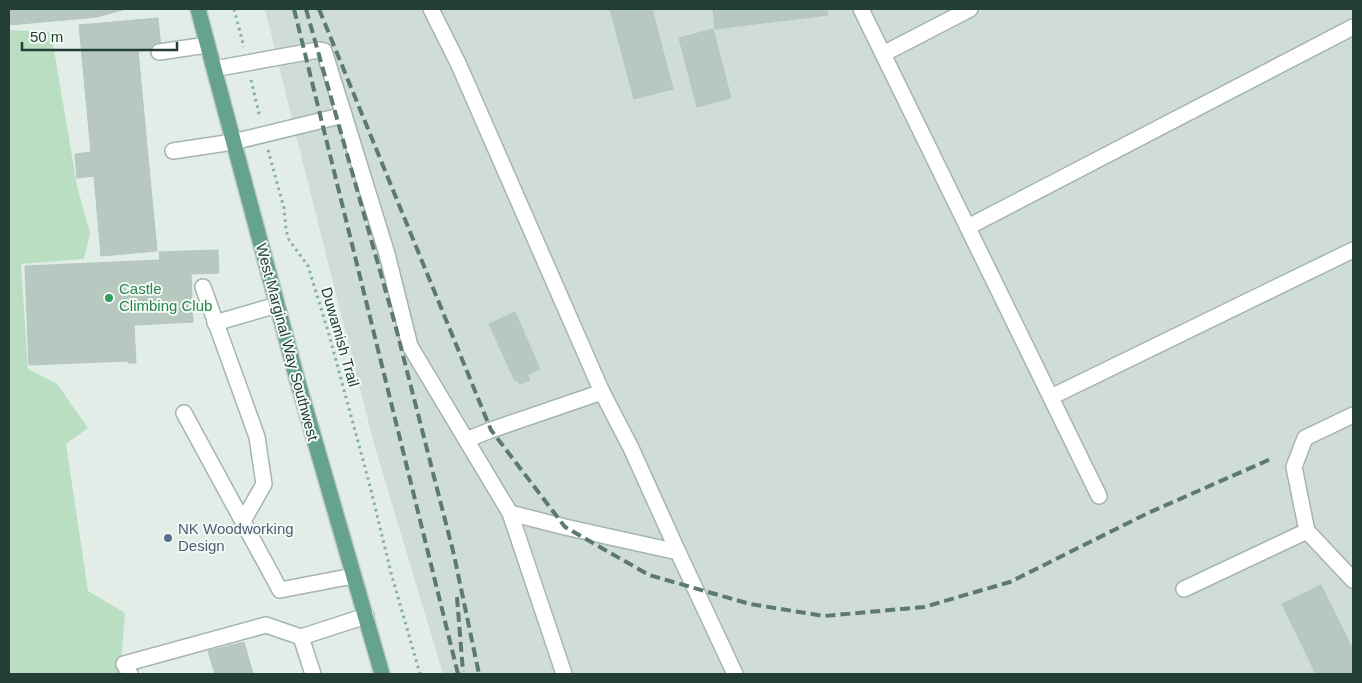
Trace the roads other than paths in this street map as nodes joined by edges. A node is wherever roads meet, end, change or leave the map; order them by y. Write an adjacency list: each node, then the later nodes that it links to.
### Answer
1 (198, 9): 6 (main road, West Marginal Way Southwest)
2 (431, 9): 18 (lane)
3 (861, 9): 8 (lane)
4 (970, 9): 8 (lane)
5 (1353, 26): 13 (lane)
6 (207, 45): 7 (lane); 9 (main road, West Marginal Way Southwest)
7 (158, 52)
8 (883, 54): 13 (lane)
9 (214, 69): 10 (lane); 11 (main road, West Marginal Way Southwest)
10 (344, 115): 11 (lane); 22 (lane)
11 (233, 142): 12 (lane); 16 (main road, West Marginal Way Southwest)
12 (173, 151)
13 (968, 227): 19 (lane)
14 (1353, 250): 19 (lane)
15 (203, 287): 17 (lane)
16 (277, 305): 17 (lane); 28 (main road, West Marginal Way Southwest)
17 (215, 323): 25 (lane)
18 (602, 392): 22 (lane); 27 (lane)
19 (1050, 397): 23 (lane)
20 (184, 412): 25 (lane)
21 (1353, 415): 26 (lane)
22 (466, 440): 24 (lane)
23 (1099, 496)
24 (510, 513): 27 (lane); 36 (lane)
25 (242, 521): 28 (lane)
26 (1307, 531): 29 (lane); 30 (lane)
27 (678, 552): 37 (lane)
28 (353, 576): 31 (main road, West Marginal Way Southwest)
29 (1353, 580)
30 (1184, 589)
31 (366, 616): 32 (lane); 35 (main road, West Marginal Way Southwest)
32 (301, 637): 33 (lane); 34 (lane)
33 (130, 674)
34 (313, 674)
35 (382, 674)
36 (564, 674)
37 (735, 674)

